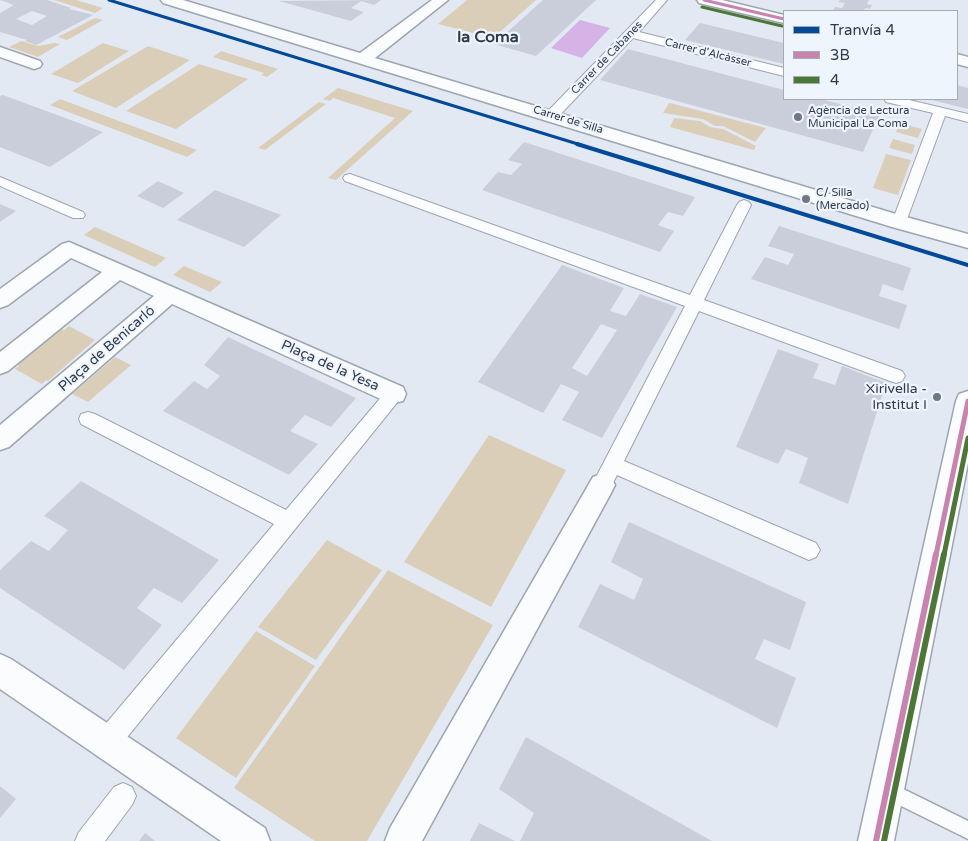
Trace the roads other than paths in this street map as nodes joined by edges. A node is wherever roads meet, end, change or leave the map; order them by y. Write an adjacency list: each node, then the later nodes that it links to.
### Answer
1 (168, 0): 9 (street, Carrer de Silla)
2 (441, 0): 9 (street)
3 (662, 0): 7 (street, Carrer de Cabanes)
4 (704, 0): 5 (street)
5 (721, 2): 6 (street)
6 (783, 19)
7 (631, 34): 11 (street, Carrer d'Alcàsser); 14 (street, Carrer de Cabanes)
8 (0, 52): 10 (street)
9 (363, 59): 14 (street, Carrer de Silla)
10 (34, 64)
11 (783, 72)
12 (894, 100): 13 (street)
13 (940, 111): 15 (street); 20 (street)
14 (552, 115): 20 (street, Carrer de Silla)
15 (968, 118)
16 (350, 178): 25 (street)
17 (0, 181): 19 (street)
18 (744, 205): 25 (street)
19 (78, 214)
20 (899, 222): 21 (street, Carrer de Silla)
21 (968, 241)
22 (117, 271): 23 (street, Plaça de Benicarló); 24 (street, Plaça de Benicarló); 26 (street)
23 (170, 294): 28 (street, Plaça de la Yesa); 31 (street, Plaça de Benicarló)
24 (0, 300)
25 (696, 303): 27 (street); 32 (street)
26 (0, 365)
27 (896, 376)
28 (394, 394): 33 (street, Plaça de la Yesa)
29 (968, 400): 37 (street)
30 (88, 419): 33 (street)
31 (0, 440)
32 (607, 475): 34 (street); 42 (street)
33 (288, 522): 36 (street, Plaça de la Yesa)
34 (809, 550)
35 (0, 670): 36 (street)
36 (107, 742): 41 (street)
37 (887, 789): 39 (lane); 43 (street)
38 (123, 796): 40 (street)
39 (968, 830)
40 (88, 841)
41 (252, 841)
42 (403, 841)
43 (876, 841)

